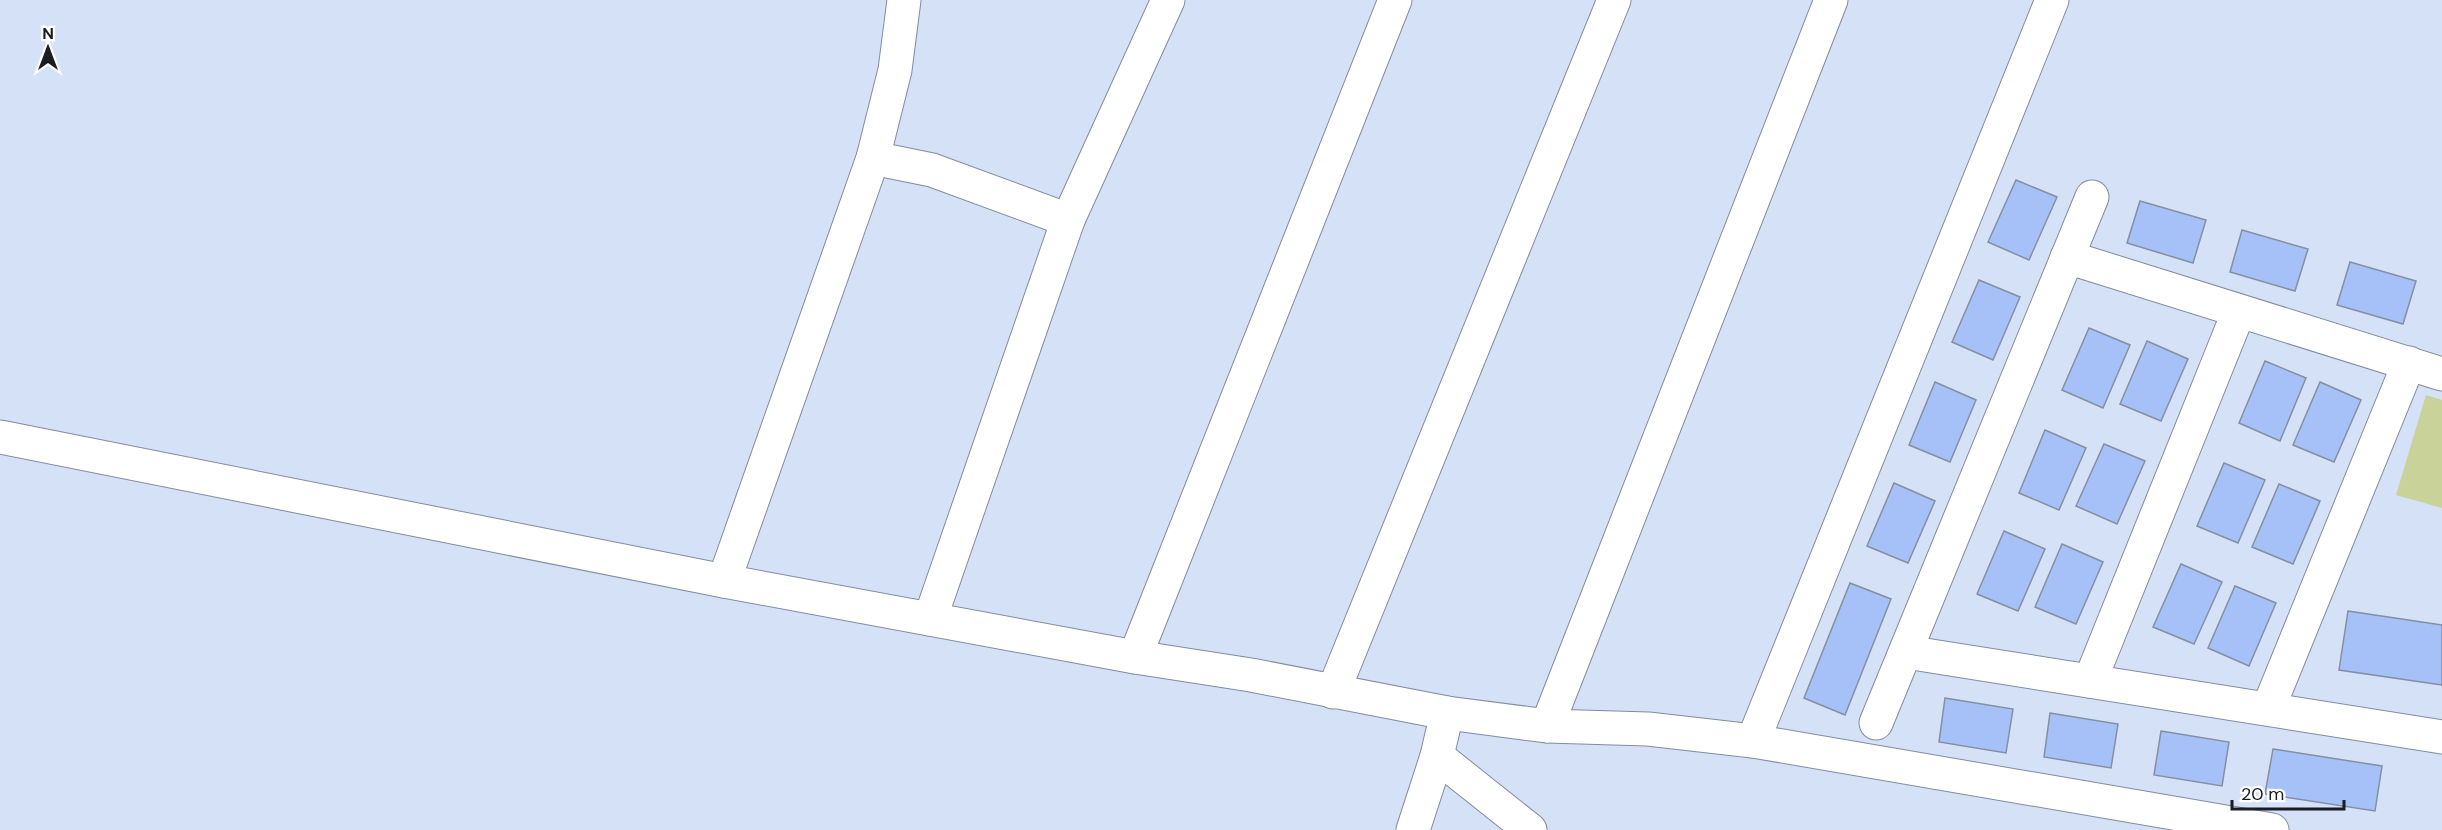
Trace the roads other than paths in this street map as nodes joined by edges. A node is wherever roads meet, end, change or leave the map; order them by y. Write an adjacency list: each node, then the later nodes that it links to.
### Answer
1 (904, 0): 7 (street)
2 (1168, 0): 9 (street)
3 (1395, 0): 18 (street)
4 (1614, 0): 20 (street)
5 (1831, 0): 24 (street)
6 (2052, 0): 26 (street)
7 (873, 158): 9 (street); 15 (street)
8 (2092, 197): 10 (street)
9 (1068, 220): 16 (street)
10 (2067, 257): 11 (street); 17 (street)
11 (2239, 311): 12 (street); 19 (street)
12 (2409, 363): 13 (street); 21 (street)
13 (2442, 374)
14 (0, 437): 15 (street)
15 (724, 581): 16 (street)
16 (930, 620): 18 (street)
17 (1906, 652): 19 (street); 23 (street)
18 (1135, 657): 20 (street)
19 (2090, 681): 21 (street)
20 (1333, 692): 22 (street)
21 (2268, 710): 25 (street)
22 (1447, 713): 24 (street); 27 (street)
23 (1876, 723)
24 (1547, 726): 26 (street)
25 (2442, 737)
26 (1753, 741): 30 (street)
27 (1437, 756): 28 (street); 29 (street)
28 (1413, 830)
29 (1530, 830)
30 (2272, 830)

